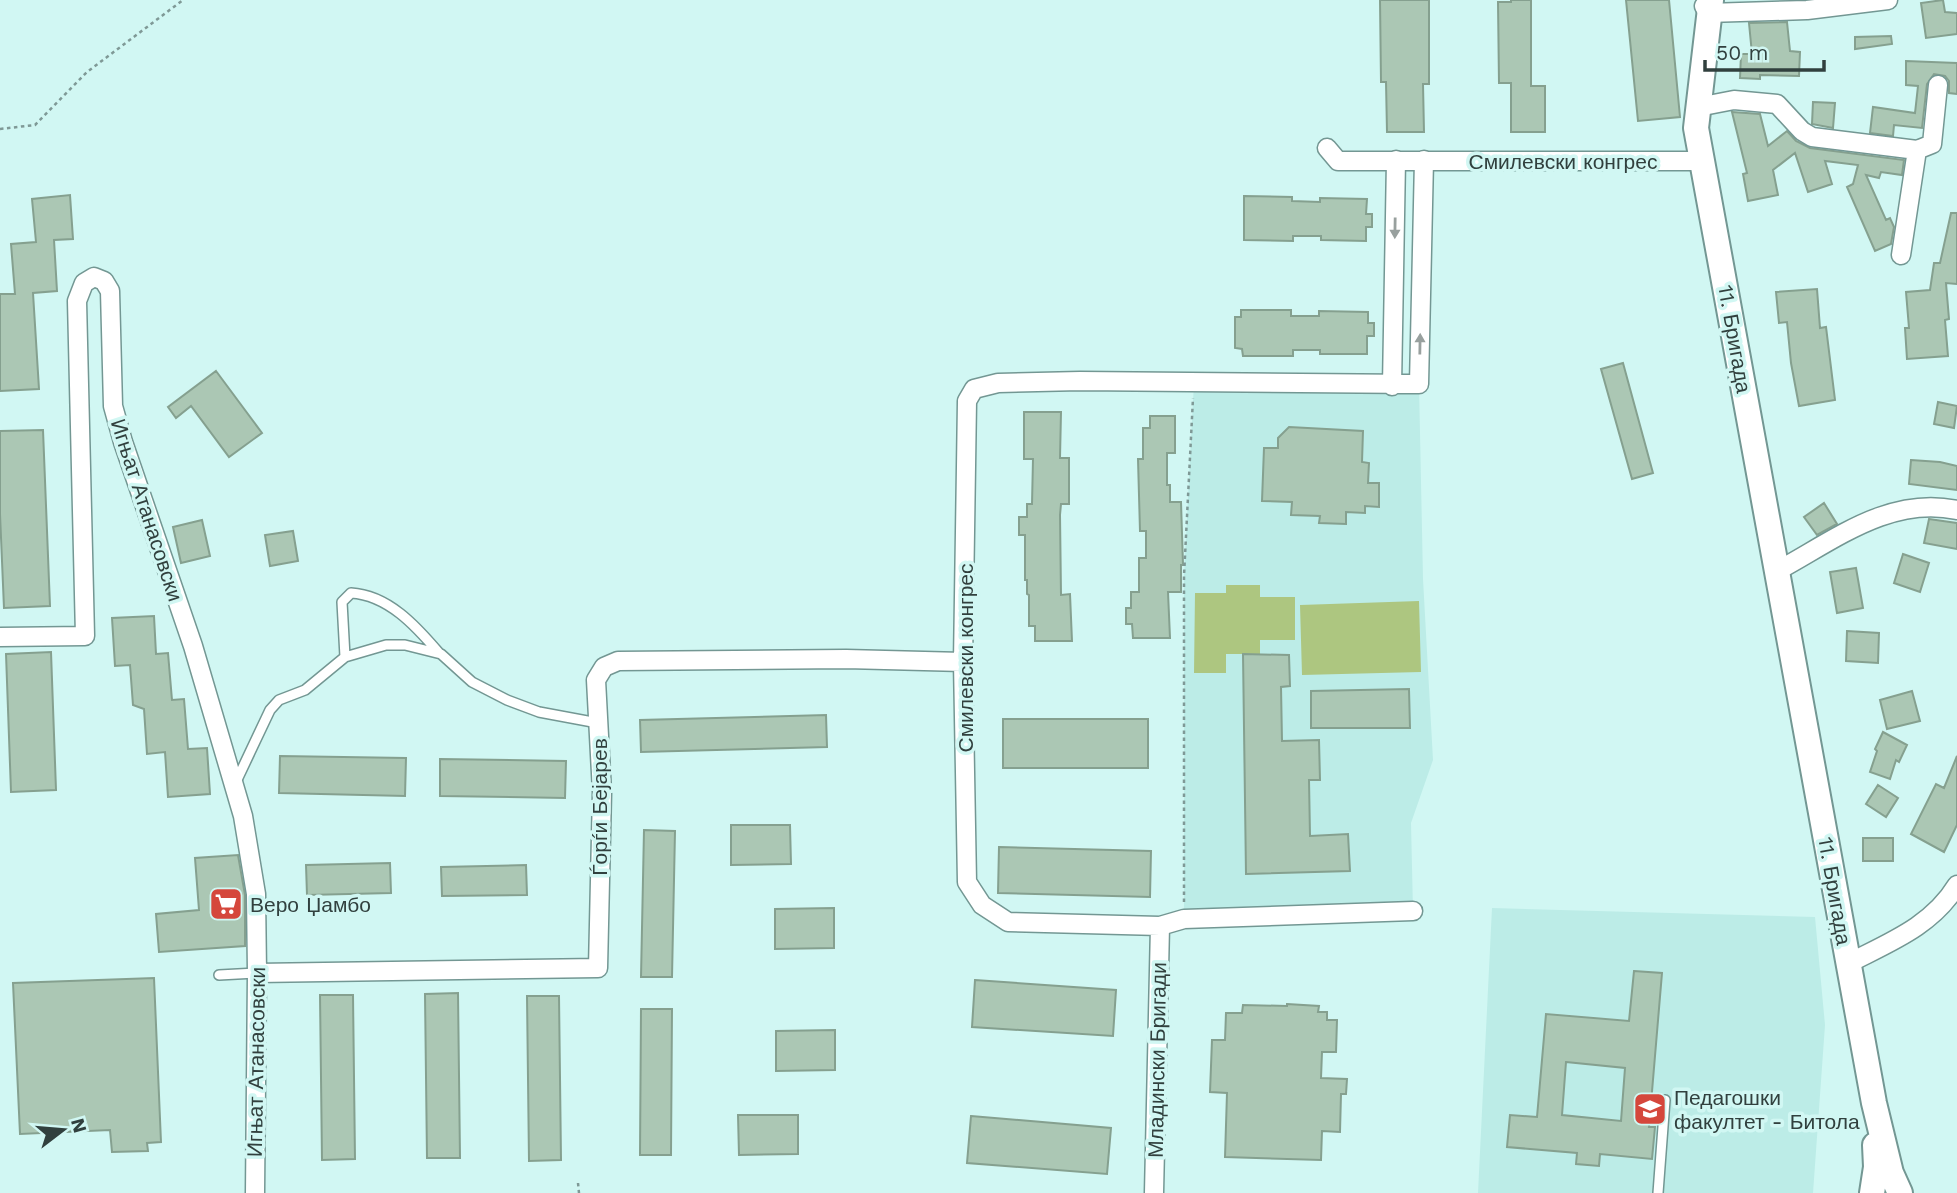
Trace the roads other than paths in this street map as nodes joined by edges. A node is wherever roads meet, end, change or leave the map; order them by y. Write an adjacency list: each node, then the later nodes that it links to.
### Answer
1 (1888, 0): 2 (street, 11. Бригада)
2 (1707, 4): 4 (main road, 11. Бригада)
3 (1938, 85): 6 (street)
4 (1698, 107): 6 (street); 9 (main road, 11. Бригада)
5 (1327, 148): 7 (street, Смилевски конгрес)
6 (1917, 150): 10 (street)
7 (1396, 160): 8 (street, Смилевски конгрес); 11 (street, one-way to 11)
8 (1424, 160): 9 (street, Смилевски конгрес); 11 (street, Смилевски конгрес, one-way to 8)
9 (1702, 161): 13 (main road, 11. Бригада)
10 (1901, 255)
11 (1392, 386): 17 (street, Смилевски конгрес)
12 (1957, 510): 13 (street)
13 (1777, 570): 23 (main road, 11. Бригада)
14 (0, 637): 19 (street, Игњат Атанасовски)
15 (441, 654): 16 (lane); 16 (lane); 18 (lane)
16 (345, 657): 19 (lane)
17 (963, 662): 18 (street, Ѓорѓи Бејарев); 22 (street, Смилевски конгрес)
18 (598, 723): 24 (street, Ѓорѓи Бејарев)
19 (234, 786): 24 (street, Игњат Атанасовски)
20 (1957, 885): 23 (street, 11. Бригада)
21 (1413, 911): 22 (street, Смилевски конгрес)
22 (1160, 926): 29 (street, Младински Бригади)
23 (1849, 963): 27 (main road, 11. Бригада)
24 (257, 973): 25 (lane); 28 (street, Игњат Атанасовски)
25 (219, 975)
26 (1665, 1100): 30 (lane)
27 (1874, 1103): 31 (main road, 11. Бригада); 32 (main road, 11. Бригада)
28 (255, 1193)
29 (1154, 1193)
30 (1658, 1193)
31 (1872, 1193)
32 (1900, 1193)

